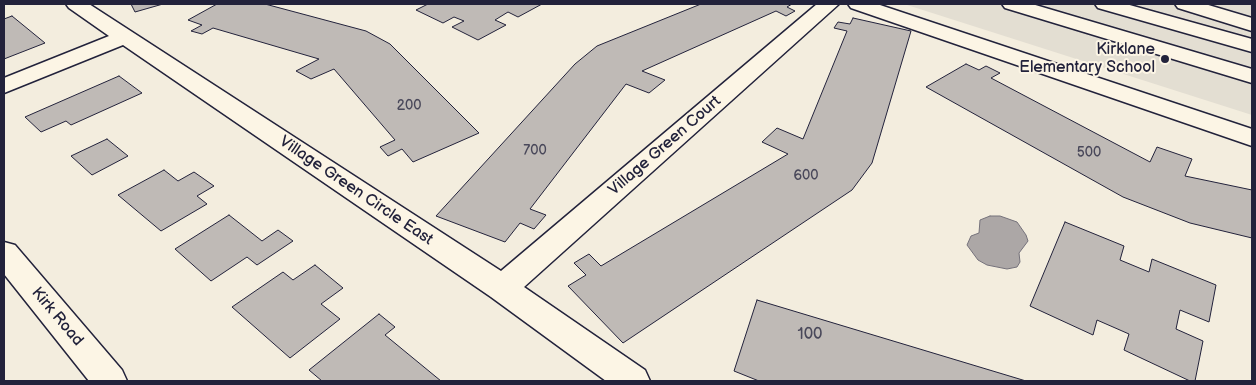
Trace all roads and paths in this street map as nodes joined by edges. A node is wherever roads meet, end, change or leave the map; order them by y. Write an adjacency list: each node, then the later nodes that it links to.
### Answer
1 (76, 4): 8 (street, Village Green Circle East)
2 (829, 4): 14 (street, Village Green Court)
3 (858, 4): 12 (street)
4 (1012, 4): 10 (street)
5 (1105, 4): 9 (street)
6 (1185, 4): 7 (street)
7 (1252, 25)
8 (125, 37): 11 (street); 14 (street, Village Green Circle East)
9 (1252, 46)
10 (1252, 76)
11 (4, 86)
12 (1252, 138)
13 (4, 253): 15 (street, Kirk Road)
14 (502, 288): 16 (street, Village Green Circle East)
15 (110, 381)
16 (633, 381)

